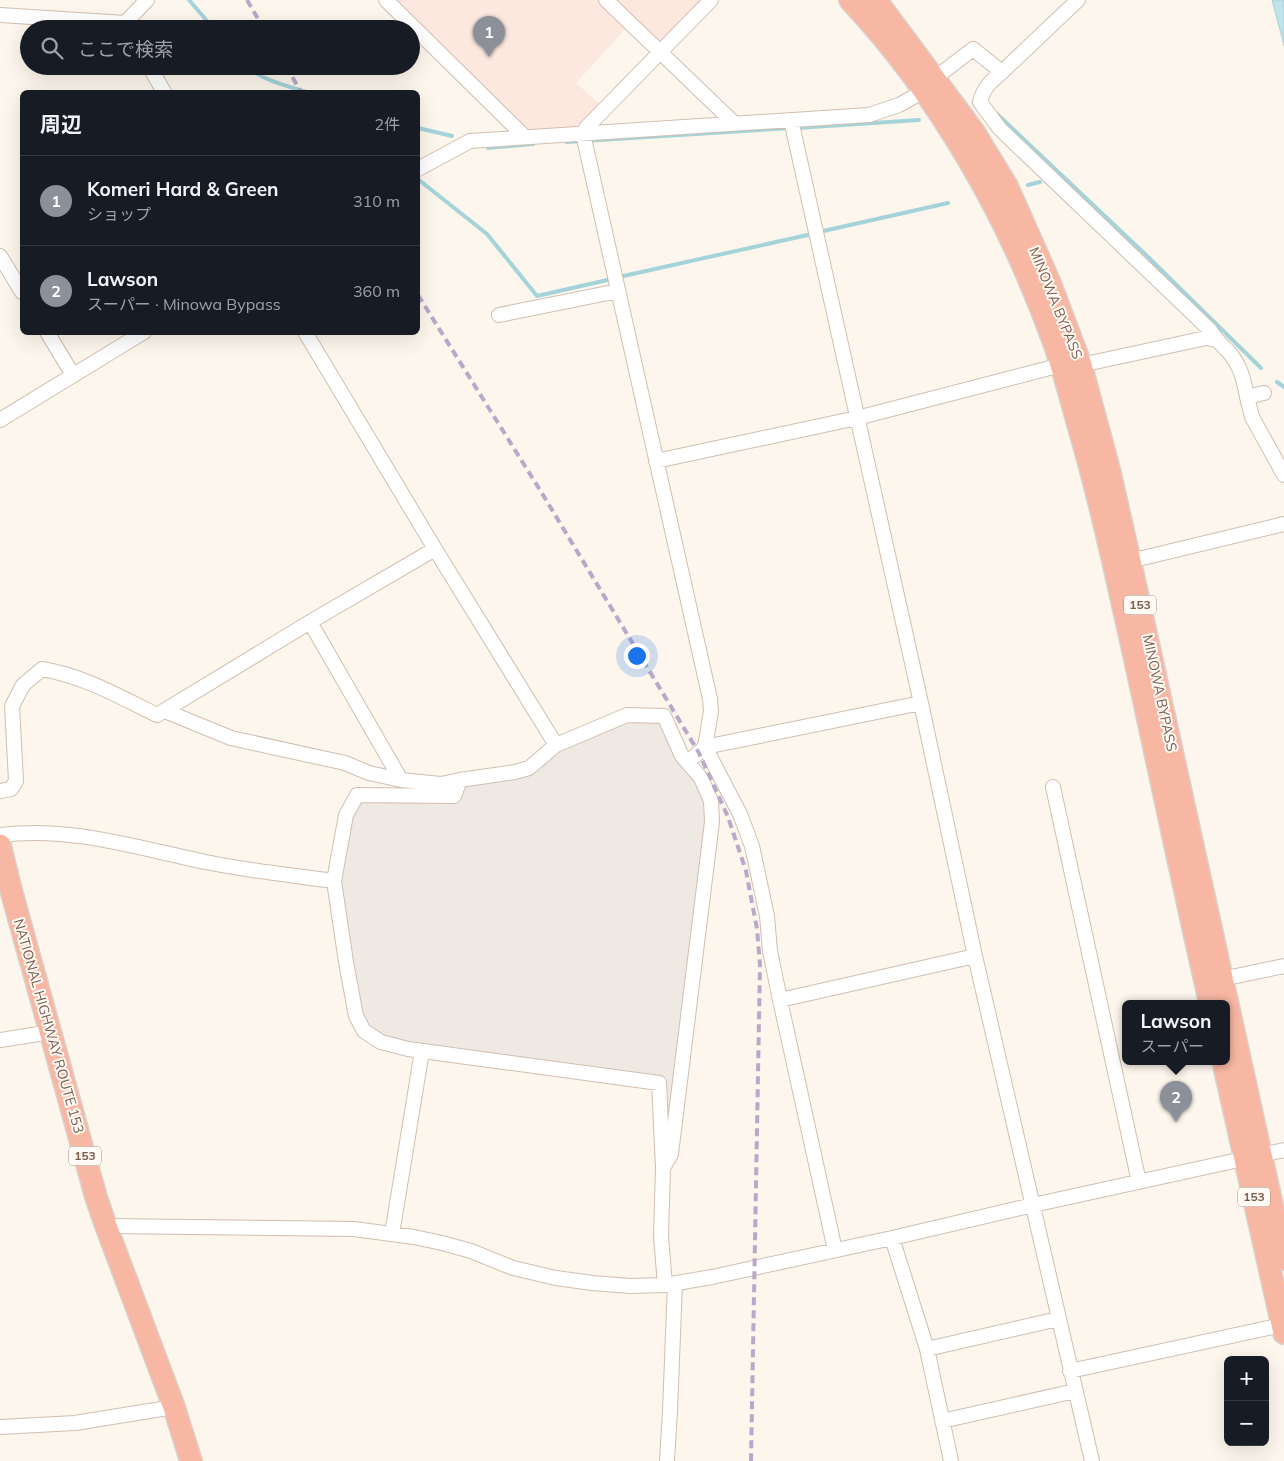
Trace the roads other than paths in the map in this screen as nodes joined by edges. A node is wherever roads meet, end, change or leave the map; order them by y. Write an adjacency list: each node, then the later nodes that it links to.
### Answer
1 (147, 0): 10 (street)
2 (386, 0): 11 (street)
3 (606, 0): 13 (street)
4 (711, 0): 13 (street)
5 (850, 0): 16 (highway, MINOWA BYPASS / 153)
6 (876, 0): 16 (highway, MINOWA BYPASS / 153)
7 (1078, 0): 14 (street)
8 (0, 15): 9 (street)
9 (57, 20)
10 (131, 20)
11 (406, 20)
12 (420, 34): 21 (street)
13 (659, 52): 18 (street); 20 (street)
14 (1002, 72): 16 (street); 30 (street)
15 (154, 75): 17 (street)
16 (930, 84): 19 (street); 31 (highway, MINOWA BYPASS / 153)
17 (163, 90)
18 (734, 123): 19 (street); 20 (street)
19 (792, 126): 35 (street)
20 (583, 135): 21 (street); 24 (street)
21 (525, 137): 22 (street)
22 (420, 168)
23 (0, 256): 25 (street)
24 (616, 282): 26 (street); 37 (street)
25 (20, 289)
26 (499, 314)
27 (49, 335): 32 (street)
28 (139, 335): 32 (street)
29 (306, 335): 40 (street)
30 (1216, 340): 31 (street); 34 (street)
31 (1071, 365): 35 (street); 41 (highway, MINOWA BYPASS / 153); 60 (highway, MINOWA BYPASS / 153)
32 (73, 375): 36 (street)
33 (1264, 393): 34 (street)
34 (1246, 398): 38 (street)
35 (857, 418): 37 (street); 43 (street)
36 (0, 420)
37 (656, 461): 46 (street)
38 (1284, 476)
39 (1284, 524): 41 (street)
40 (435, 549): 42 (street); 45 (street)
41 (1130, 561): 58 (highway, MINOWA BYPASS / 153)
42 (310, 622): 44 (street); 48 (street)
43 (921, 703): 46 (street); 56 (street)
44 (165, 711): 48 (street); 51 (street)
45 (556, 745): 47 (street); 49 (street)
46 (705, 747): 47 (street); 59 (street)
47 (688, 762): 69 (street)
48 (401, 780): 49 (street)
49 (460, 780): 54 (street)
50 (1053, 787): 70 (street)
51 (0, 791)
52 (0, 835): 54 (street)
53 (0, 845): 55 (highway, NATIONAL HIGHWAY ROUTE 153 / 153)
54 (334, 881): 65 (street)
55 (7, 900): 63 (highway, NATIONAL HIGHWAY ROUTE 153 / 153)
56 (975, 956): 59 (street); 71 (street)
57 (1284, 966): 58 (street)
58 (1222, 980): 61 (highway, MINOWA BYPASS / 153)
59 (780, 1000): 75 (street)
60 (1209, 1000)
61 (1226, 1000)
62 (1230, 1026): 68 (highway, MINOWA BYPASS / 153)
63 (51, 1032): 64 (street); 72 (highway, NATIONAL HIGHWAY ROUTE 153 / 153)
64 (0, 1040)
65 (422, 1051): 69 (street); 73 (street)
66 (1224, 1065): 68 (highway, MINOWA BYPASS / 153)
67 (1284, 1150): 68 (street)
68 (1253, 1157): 70 (street); 76 (highway, MINOWA BYPASS / 153); 79 (highway, MINOWA BYPASS / 153)
69 (663, 1168): 77 (street)
70 (1140, 1182): 71 (street)
71 (1032, 1205): 74 (street); 78 (street)
72 (106, 1226): 73 (street); 83 (highway, NATIONAL HIGHWAY ROUTE 153 / 153)
73 (392, 1234): 77 (street)
74 (892, 1238): 75 (street); 80 (street)
75 (835, 1250): 77 (street)
76 (1284, 1259)
77 (670, 1284): 87 (street)
78 (1058, 1319): 80 (street); 81 (street)
79 (1283, 1329): 81 (street)
80 (926, 1349): 84 (street)
81 (1070, 1371): 82 (street)
82 (1075, 1390): 84 (street); 89 (street)
83 (174, 1407): 85 (street); 86 (highway, NATIONAL HIGHWAY ROUTE 153 / 153)
84 (942, 1421): 88 (street)
85 (0, 1426)
86 (191, 1461)
87 (667, 1461)
88 (951, 1461)
89 (1092, 1461)

